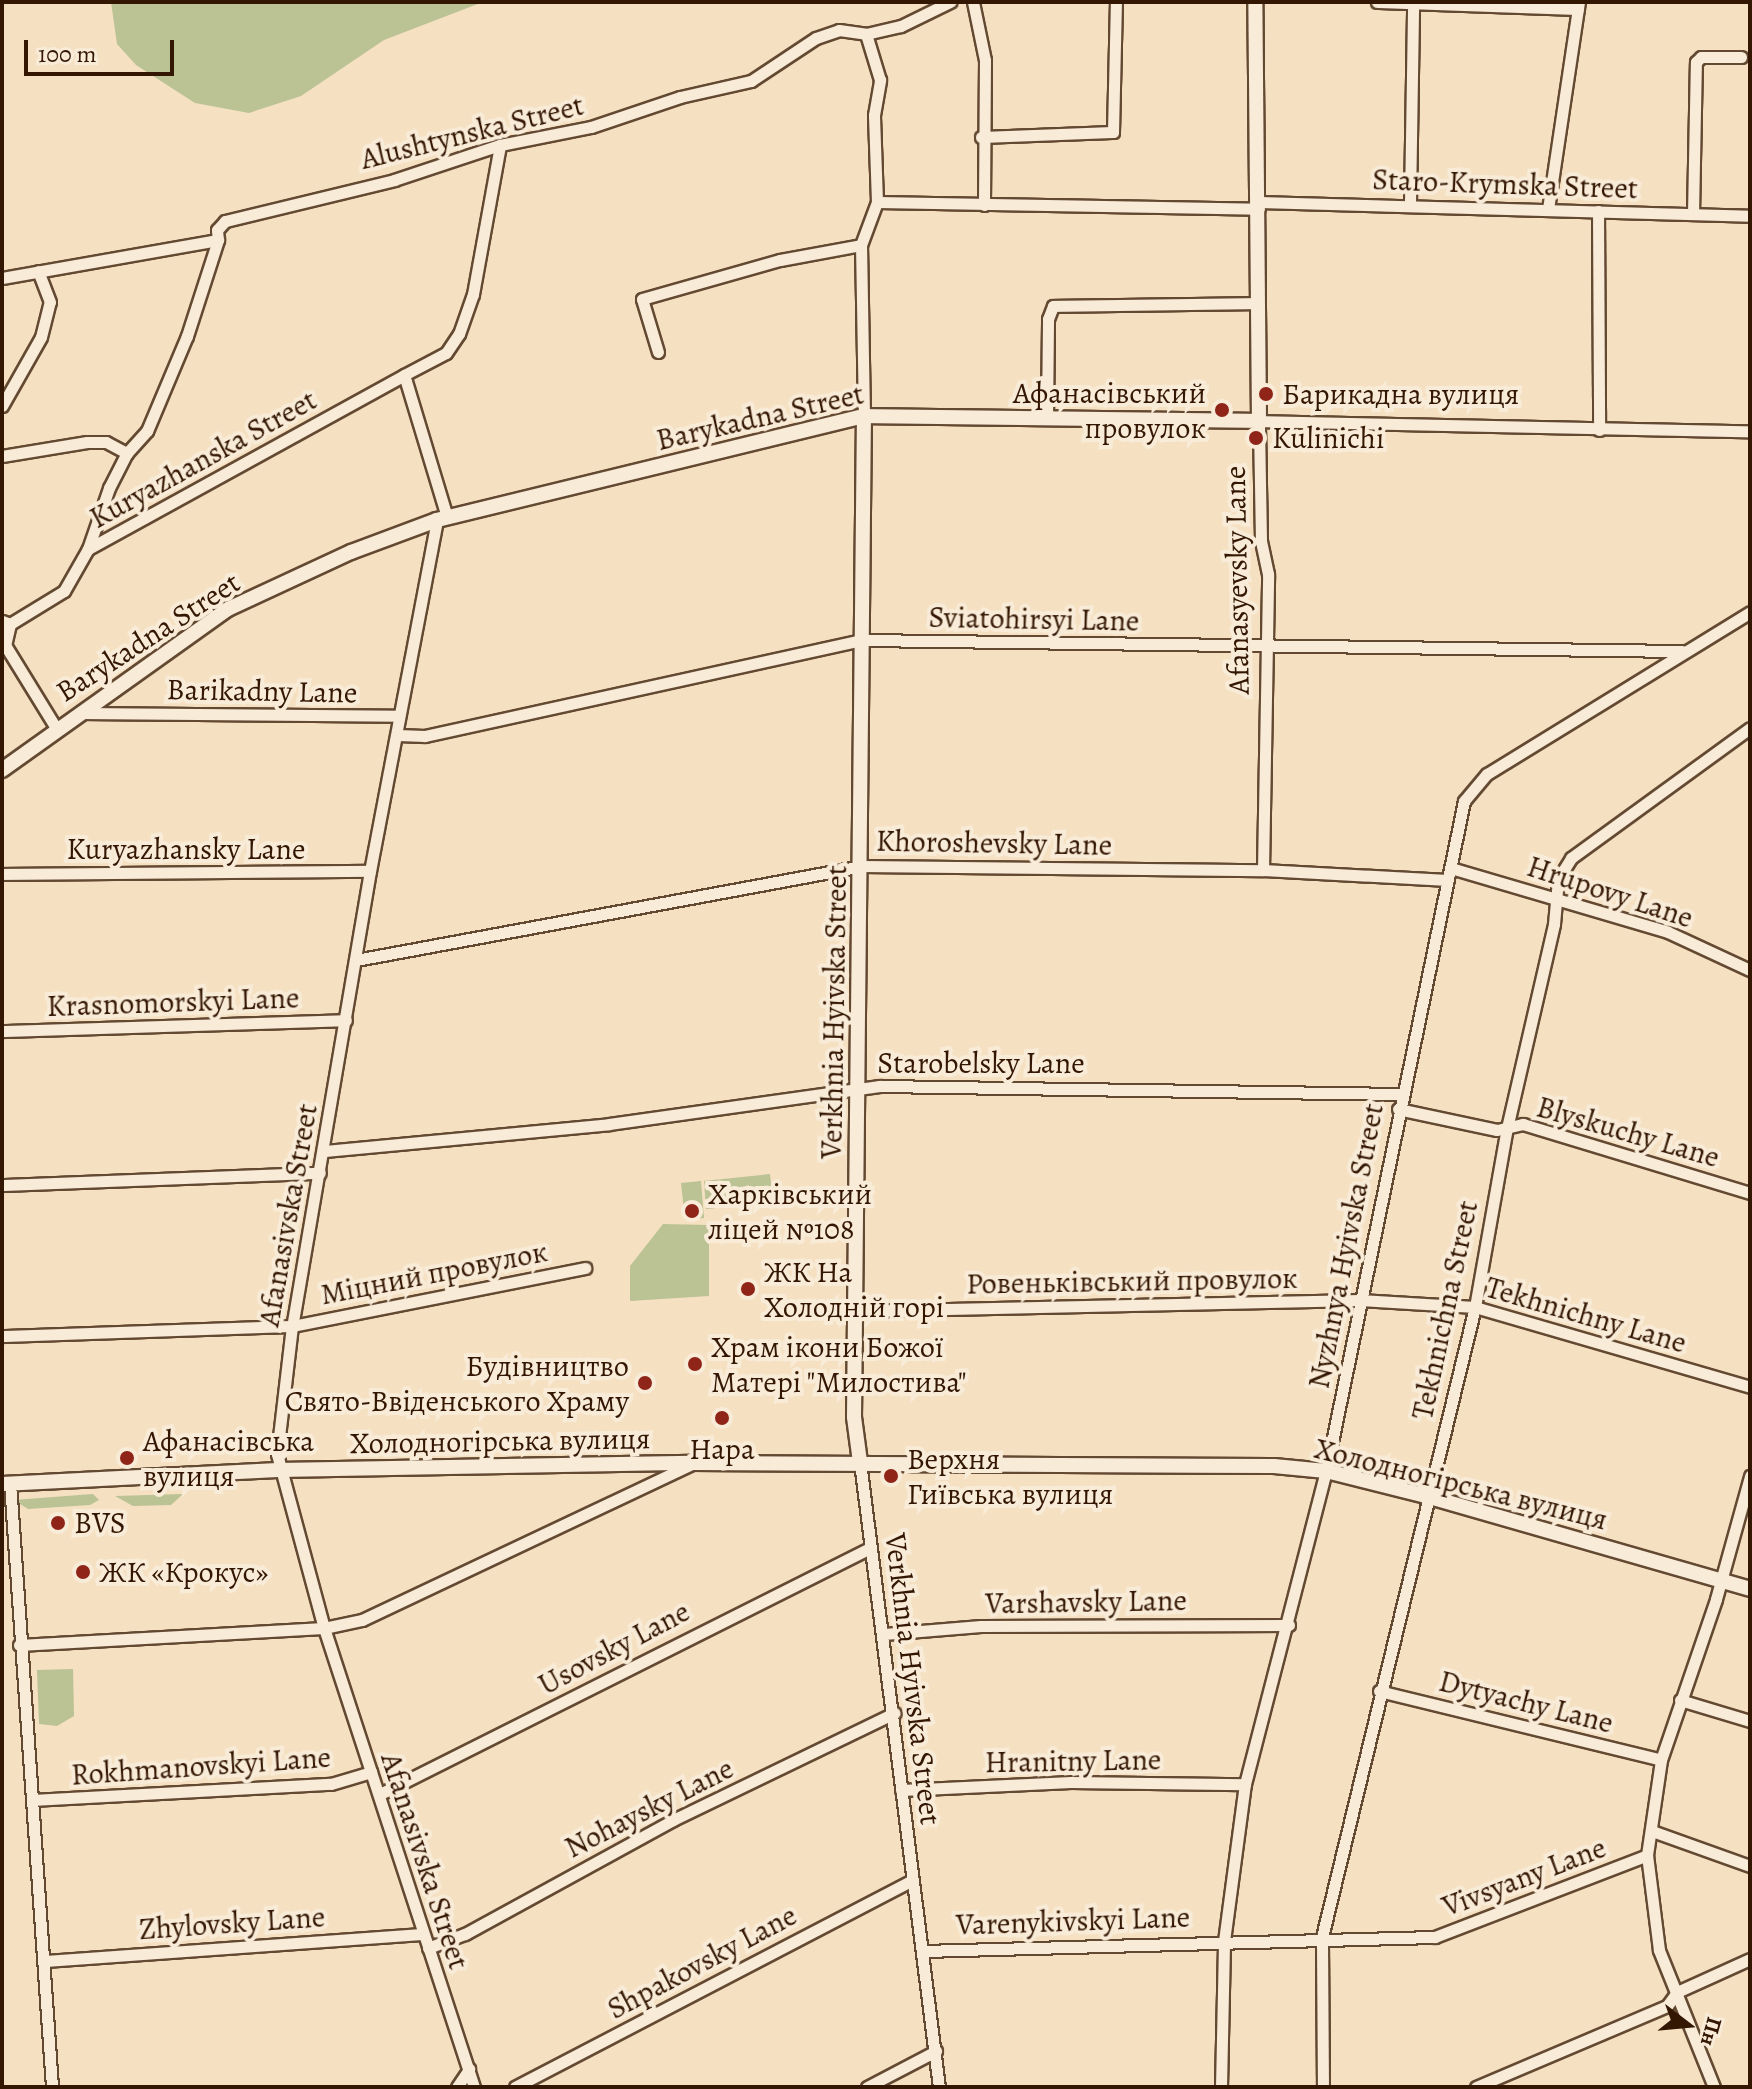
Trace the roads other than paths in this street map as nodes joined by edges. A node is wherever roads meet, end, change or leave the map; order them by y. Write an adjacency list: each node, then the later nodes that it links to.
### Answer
1 (950, 2): 8 (street, Alushtynska Street)
2 (973, 2): 10 (street)
3 (1116, 2): 10 (street)
4 (1255, 2): 15 (street, Afanasyevsky Lane)
5 (1377, 2): 6 (street)
6 (1413, 3): 7 (street); 13 (street)
7 (1578, 6): 16 (street)
8 (866, 34): 11 (street, Alushtynska Street); 12 (street, Verkhnia Hyivska Street)
9 (1741, 57): 18 (street)
10 (981, 137): 14 (street)
11 (500, 145): 20 (street, Alushtynska Street); 26 (street)
12 (877, 202): 14 (street, Staro-Krymska Street); 21 (street, Verkhnia Hyivska Street)
13 (1410, 203): 15 (street, Staro-Krymska Street); 16 (street, Staro-Krymska Street)
14 (984, 205): 15 (street, Staro-Krymska Street)
15 (1259, 205): 24 (street, Afanasyevsky Lane)
16 (1548, 209): 17 (street, Staro-Krymska Street)
17 (1598, 211): 18 (street, Staro-Krymska Street); 31 (street)
18 (1693, 214): 19 (street, Staro-Krymska Street)
19 (1750, 216)
20 (218, 240): 22 (street); 33 (street)
21 (861, 245): 25 (street); 28 (street, Verkhnia Hyivska Street)
22 (38, 271): 23 (street); 27 (street)
23 (2, 278)
24 (1257, 303): 29 (street); 30 (street, Afanasyevsky Lane)
25 (658, 352)
26 (404, 375): 35 (street, Afanasivska Street); 36 (street, Kuryazhanska Street)
27 (2, 406)
28 (864, 416): 29 (street, Barykadna Street); 35 (street, Barykadna Street); 39 (street, Verkhnia Hyivska Street)
29 (1047, 418): 30 (street, Barykadna Street)
30 (1259, 421): 31 (street, Barykadna Street); 40 (street, Afanasyevsky Lane)
31 (1599, 430): 32 (street, Barykadna Street)
32 (1750, 431)
33 (127, 453): 34 (street); 36 (street)
34 (2, 456)
35 (442, 519): 42 (street, Barykadna Street); 43 (street, Afanasivska Street)
36 (88, 549): 38 (street, Kuryazhanska Street)
37 (1750, 612): 41 (street, Nyzhnya Hyivska Street)
38 (6, 623): 44 (street)
39 (863, 640): 40 (street, Sviatohirsyi Lane); 46 (street, Sviatohirsyi Lane); 48 (street, Verkhnia Hyivska Street)
40 (1267, 647): 41 (street, Sviatohirsyi Lane); 50 (street, Afanasyevsky Lane)
41 (1682, 651): 49 (street, Nyzhnya Hyivska Street)
42 (76, 713): 43 (street, Barikadny Lane); 44 (street, Barykadna Street)
43 (399, 716): 46 (street, Afanasivska Street)
44 (56, 728): 47 (street, Barykadna Street)
45 (1750, 728): 54 (street, Tekhnichna Street)
46 (397, 735): 51 (street, Afanasivska Street)
47 (2, 770)
48 (862, 866): 50 (street, Khoroshevsky Lane); 55 (street, Khoroshevsky Lane); 59 (street, Verkhnia Hyivska Street)
49 (1451, 868): 53 (street, Nyzhnya Hyivska Street); 54 (street, Hrupovy Lane)
50 (1263, 870): 53 (street, Khoroshevsky Lane)
51 (370, 871): 52 (street, Kuryazhansky Lane); 55 (street, Afanasivska Street)
52 (2, 874)
53 (1448, 880): 60 (street, Nyzhnya Hyivska Street)
54 (1556, 895): 56 (street, Hrupovy Lane); 62 (street, Tekhnichna Street)
55 (356, 960): 57 (street, Afanasivska Street)
56 (1750, 970)
57 (346, 1020): 58 (street, Krasnomorskyi Lane); 63 (street, Afanasivska Street)
58 (2, 1031)
59 (860, 1087): 60 (street, Starobelsky Lane); 63 (street, Starobelsky Lane); 70 (street, Verkhnia Hyivska Street)
60 (1401, 1094): 61 (street, Nyzhnya Hyivska Street)
61 (1398, 1109): 62 (street, Blyskuchy Lane); 68 (street, Nyzhnya Hyivska Street)
62 (1507, 1128): 66 (street, Blyskuchy Lane); 69 (street, Tekhnichna Street)
63 (325, 1151): 64 (street, Afanasivska Street)
64 (320, 1173): 65 (street); 71 (street, Afanasivska Street)
65 (2, 1185)
66 (1750, 1193)
67 (585, 1268): 71 (street, Міцний провулок)
68 (1360, 1300): 69 (street, Tekhnichny Lane); 70 (street, Ровеньківський провулок); 77 (street, Nyzhnya Hyivska Street)
69 (1475, 1307): 73 (street, Tekhnichny Lane); 80 (street, Tekhnichna Street)
70 (856, 1311): 74 (street, Verkhnia Hyivska Street)
71 (292, 1326): 72 (street, Міцний провулок); 76 (street, Afanasivska Street)
72 (2, 1336)
73 (1750, 1387)
74 (860, 1462): 75 (street, Холодногірська вулиця); 77 (street, Холодногірська вулиця); 81 (street, Verkhnia Hyivska Street)
75 (693, 1463): 76 (street, Холодногірська вулиця); 85 (street)
76 (278, 1470): 79 (street, Холодногірська вулиця); 85 (street, Afanasivska Street)
77 (1326, 1471): 80 (street, Холодногірська вулиця); 84 (street, Nyzhnya Hyivska Street)
78 (1750, 1476): 82 (street)
79 (6, 1484): 87 (street)
80 (1426, 1496): 82 (street, Холодногірська вулиця); 88 (street, Tekhnichna Street)
81 (870, 1548): 86 (street, Verkhnia Hyivska Street); 96 (street, Usovsky Lane)
82 (1720, 1581): 83 (street, Холодногірська вулиця); 89 (street)
83 (1750, 1589)
84 (1289, 1625): 86 (street, Varshavsky Lane); 94 (street, Nyzhnya Hyivska Street)
85 (324, 1628): 87 (street); 93 (street, Afanasivska Street)
86 (884, 1634): 90 (street, Verkhnia Hyivska Street)
87 (19, 1645): 97 (street)
88 (1379, 1691): 92 (street, Dytyachy Lane); 103 (street, Tekhnichna Street)
89 (1680, 1700): 91 (street); 92 (street)
90 (894, 1713): 95 (street, Verkhnia Hyivska Street); 105 (street, Nohaysky Lane)
91 (1750, 1721)
92 (1661, 1760): 98 (street)
93 (371, 1772): 96 (street, Afanasivska Street); 97 (street, Rokhmanovskyi Lane)
94 (1245, 1784): 95 (street, Hranitny Lane); 104 (street, Nyzhnya Hyivska Street)
95 (901, 1790): 101 (street, Verkhnia Hyivska Street)
96 (380, 1794): 102 (street, Afanasivska Street)
97 (32, 1800): 108 (street)
98 (1652, 1831): 99 (street); 100 (street)
99 (1647, 1855): 103 (street, Vivsyany Lane); 109 (street)
100 (1750, 1866)
101 (912, 1880): 106 (street, Verkhnia Hyivska Street); 115 (street, Shpakovsky Lane)
102 (423, 1934): 105 (street, Afanasivska Street); 108 (street, Zhylovsky Lane)
103 (1322, 1937): 104 (street, Vivsyany Lane); 119 (street, Tekhnichna Street)
104 (1224, 1941): 106 (street, Varenykivskyi Lane); 118 (street, Nyzhnya Hyivska Street)
105 (428, 1948): 111 (street, Afanasivska Street)
106 (923, 1951): 110 (street, Verkhnia Hyivska Street)
107 (1750, 1959): 109 (street)
108 (44, 1961): 112 (street)
109 (1677, 1992): 120 (street); 121 (street)
110 (936, 2051): 116 (street); 117 (street, Verkhnia Hyivska Street)
111 (469, 2069): 113 (street); 114 (street, Afanasivska Street)
112 (52, 2087)
113 (457, 2087)
114 (474, 2087)
115 (515, 2087)
116 (867, 2087)
117 (939, 2087)
118 (1221, 2087)
119 (1323, 2087)
120 (1476, 2087)
121 (1714, 2087)

